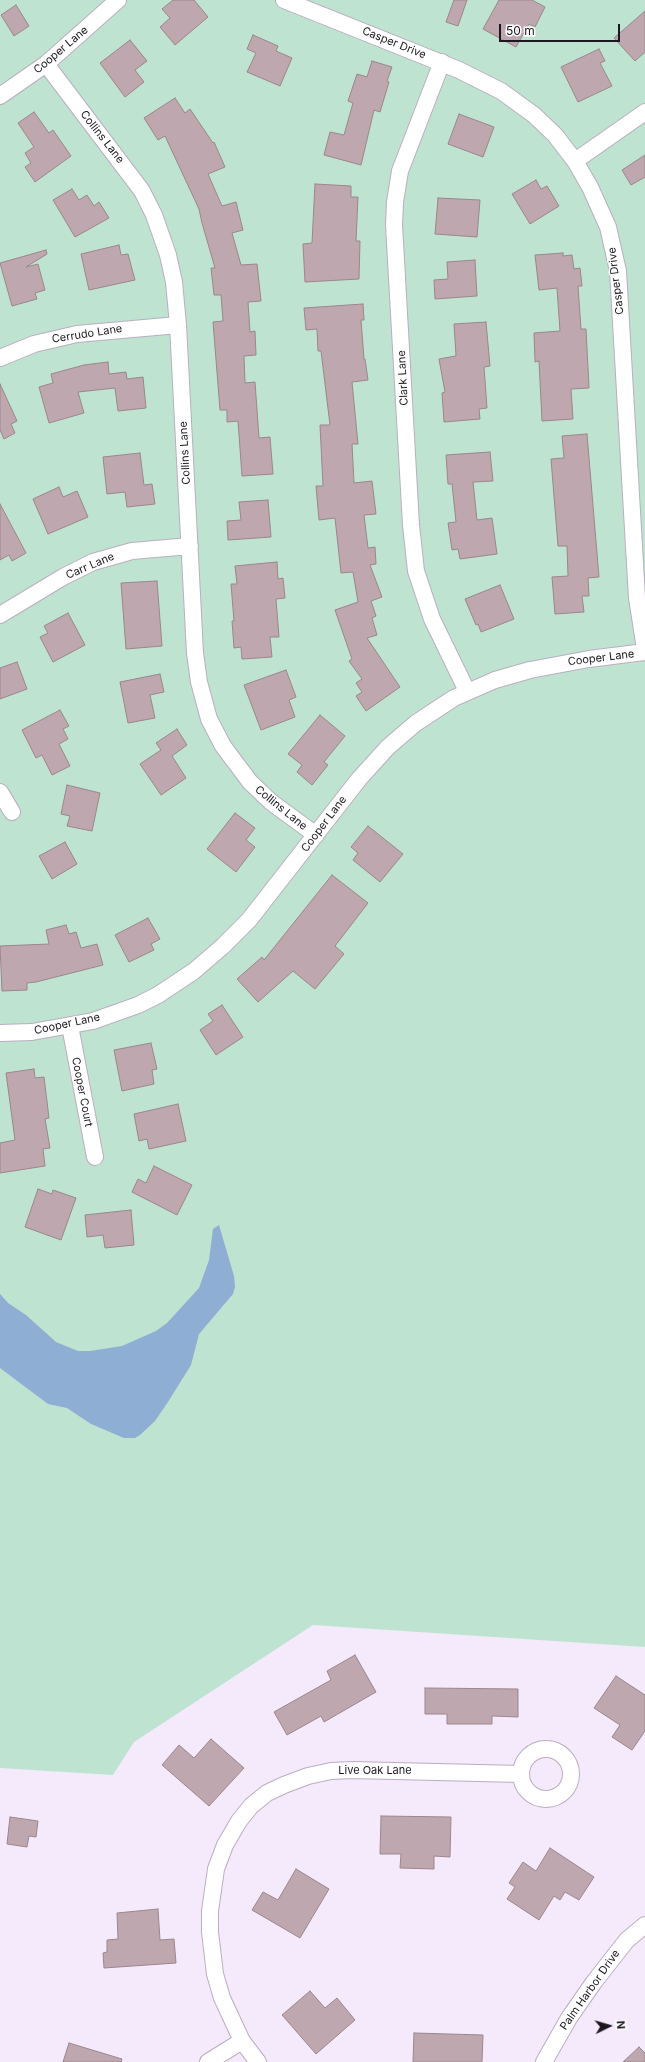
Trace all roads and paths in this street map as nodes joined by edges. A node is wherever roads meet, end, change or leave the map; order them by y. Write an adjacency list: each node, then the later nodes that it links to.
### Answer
1 (118, 0): 4 (street, Cooper Lane)
2 (284, 0): 3 (street, Casper Drive)
3 (442, 62): 7 (street, Casper Drive); 13 (street, Clark Lane)
4 (46, 64): 5 (street, Cooper Lane); 8 (street, Collins Lane)
5 (0, 96)
6 (645, 112): 7 (street)
7 (575, 161): 12 (street, Casper Drive)
8 (178, 325): 9 (street, Cerrudo Lane); 10 (street, Collins Lane)
9 (0, 358)
10 (190, 546): 11 (street, Carr Lane); 16 (street, Collins Lane)
11 (0, 615)
12 (645, 651): 13 (street, Cooper Lane)
13 (468, 691): 16 (street, Cooper Lane)
14 (0, 792): 15 (street)
15 (12, 812)
16 (316, 835): 17 (street, Cooper Lane)
17 (70, 1026): 18 (street, Cooper Lane); 19 (street, Cooper Court)
18 (0, 1032)
19 (95, 1157)
20 (521, 1774): 22 (street, Live Oak Lane)
21 (645, 1925): 25 (street, Palm Harbor Drive)
22 (242, 2041): 23 (street); 24 (street, Live Oak Lane)
23 (208, 2062)
24 (258, 2062)
25 (544, 2062)

